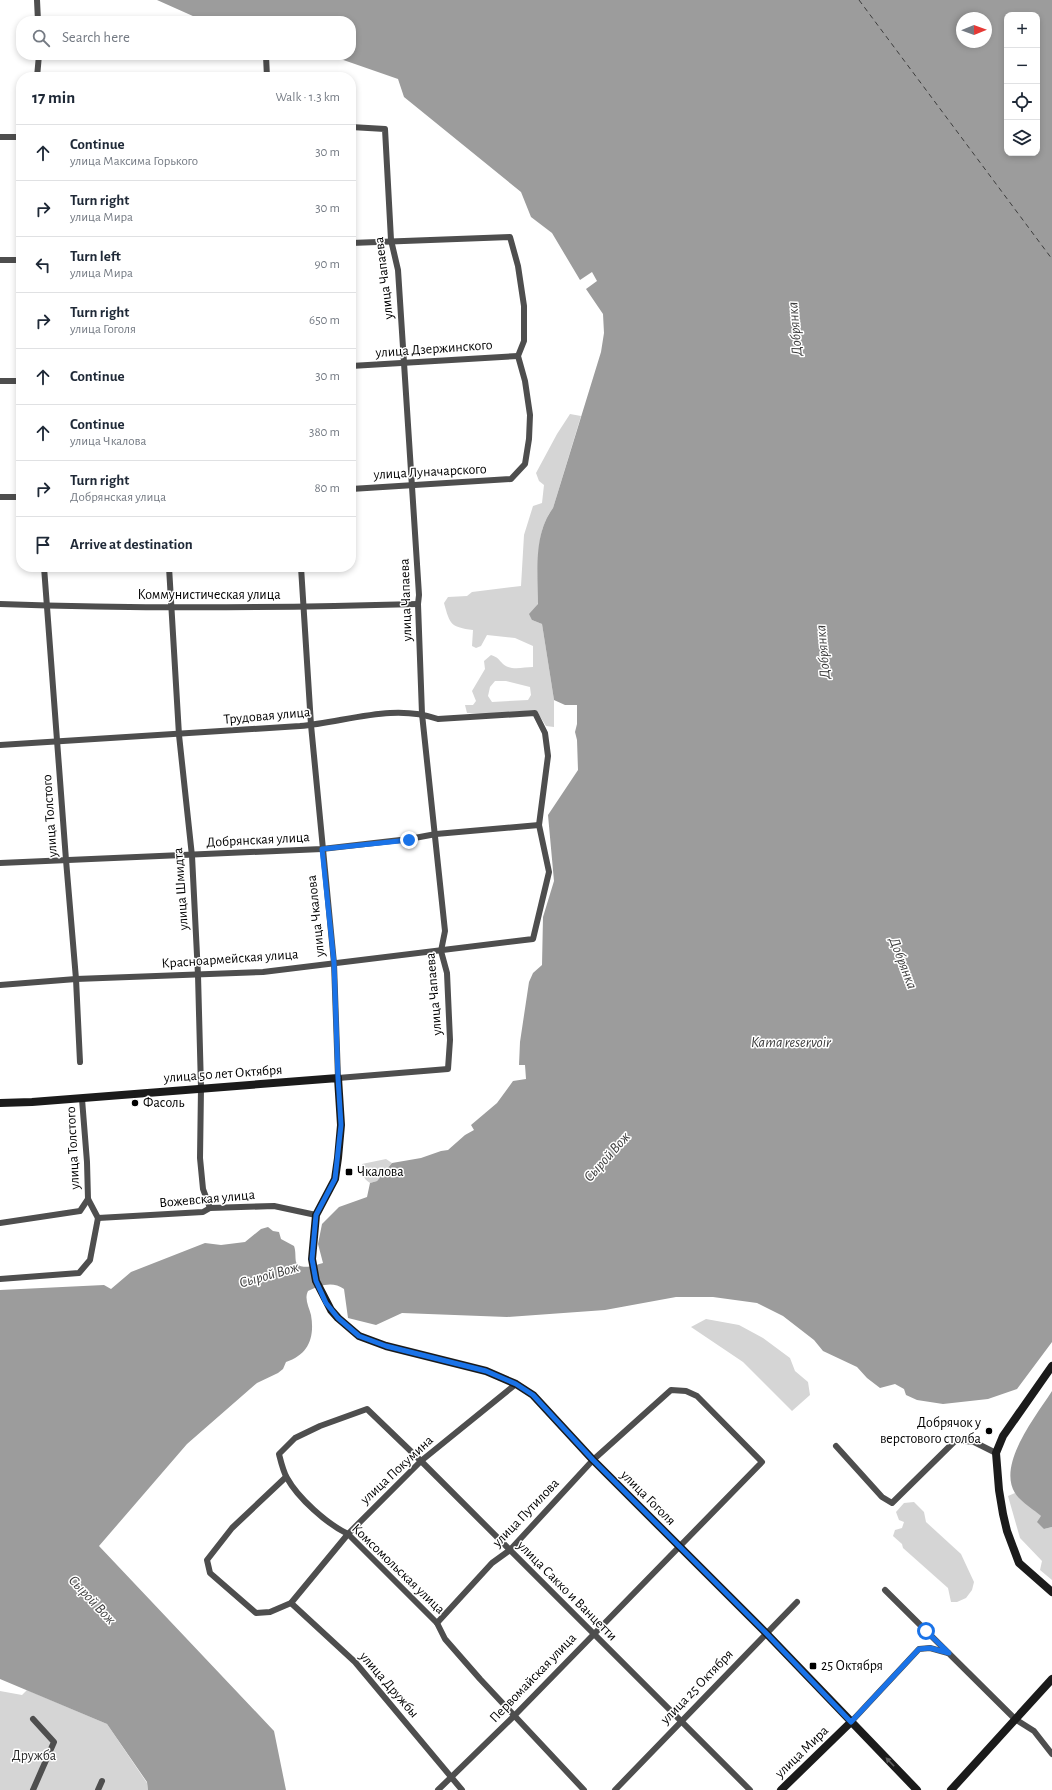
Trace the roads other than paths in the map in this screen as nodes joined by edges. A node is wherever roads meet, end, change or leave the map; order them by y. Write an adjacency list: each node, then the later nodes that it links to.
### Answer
1 (37, 0): 2 (street)
2 (38, 16)
3 (39, 60): 5 (street)
4 (266, 60): 6 (street)
5 (37, 72)
6 (267, 72)
7 (356, 127): 10 (street, улица Чапаева)
8 (0, 137): 9 (street)
9 (16, 137)
10 (391, 240): 11 (street); 14 (street); 15 (street, улица Чапаева)
11 (356, 243)
12 (0, 260): 13 (street)
13 (16, 260)
14 (518, 356): 15 (street, улица Дзержинского); 19 (street, улица Луначарского)
15 (404, 364): 16 (street, улица Дзержинского); 19 (street, улица Чапаева)
16 (356, 366)
17 (0, 381): 18 (street)
18 (16, 381)
19 (411, 484): 20 (street, улица Луначарского); 27 (street, улица Чапаева)
20 (356, 489)
21 (0, 497): 22 (street)
22 (16, 497)
23 (44, 572): 28 (street, улица Толстого)
24 (168, 572): 29 (street, улица Шмидта)
25 (301, 572): 30 (street, улица Чкалова)
26 (0, 604): 28 (street, Коммунистическая улица)
27 (418, 604): 30 (street, Коммунистическая улица); 31 (street, улица Чапаева)
28 (47, 606): 29 (street, Коммунистическая улица); 34 (street, улица Толстого)
29 (170, 606): 30 (street, Коммунистическая улица); 33 (street, улица Шмидта)
30 (304, 607): 32 (street, улица Чкалова)
31 (422, 714): 32 (street, Трудовая улица); 36 (street, Трудовая улица); 37 (street, улица Чапаева)
32 (311, 725): 33 (street, Трудовая улица); 38 (street, улица Чкалова)
33 (179, 735): 34 (street, Трудовая улица); 39 (street, улица Шмидта)
34 (57, 741): 35 (street, Трудовая улица); 40 (street, улица Толстого)
35 (0, 745)
36 (539, 825): 37 (street, Добрянская улица); 42 (street, Красноармейская улица)
37 (436, 834): 38 (street, Добрянская улица); 42 (street, улица Чапаева)
38 (322, 849): 39 (street, Добрянская улица); 43 (street, улица Чкалова)
39 (192, 856): 40 (street, Добрянская улица); 44 (street, улица Шмидта)
40 (66, 860): 41 (street, Добрянская улица); 45 (street, улица Толстого)
41 (0, 863)
42 (441, 951): 43 (street, Красноармейская улица); 48 (street, улица Чапаева)
43 (334, 963): 44 (street, Красноармейская улица); 49 (street, улица Чкалова)
44 (198, 975): 45 (street, Красноармейская улица); 50 (street, улица Шмидта)
45 (76, 979): 46 (street, Красноармейская улица); 47 (street, улица Толстого)
46 (0, 985)
47 (80, 1062)
48 (448, 1069): 49 (street, улица 50 лет Октября)
49 (338, 1078): 50 (main road, улица 50 лет Октября); 55 (main road, улица Чкалова)
50 (201, 1088): 51 (main road, улица 50 лет Октября); 54 (street, улица Шмидта)
51 (82, 1099): 52 (main road, улица 50 лет Октября); 53 (street, улица Толстого)
52 (0, 1103)
53 (88, 1199): 56 (street, улица Толстого); 57 (street)
54 (210, 1208): 55 (street, Вожевская улица); 56 (street, Вожевская улица)
55 (316, 1215): 59 (main road, улица Чкалова)
56 (98, 1218): 58 (street)
57 (0, 1223)
58 (0, 1279)
59 (321, 1294): 61 (main road, улица Гоголя)
60 (1052, 1366): 63 (main road)
61 (516, 1384): 64 (main road, улица Гоголя); 65 (street, улица Покумина)
62 (836, 1446): 63 (street)
63 (996, 1453): 72 (main road)
64 (593, 1460): 66 (street, улица Путилова); 69 (main road, улица Гоголя); 70 (street, улица Путилова)
65 (421, 1461): 67 (street, улица Сакко и Ванцетти); 68 (street, улица Покумина); 70 (street, улица Сакко и Ванцетти)
66 (762, 1462): 69 (street, Первомайская улица)
67 (286, 1477): 68 (street, Комсомольская улица); 74 (street)
68 (348, 1534): 74 (street, улица Покумина); 75 (street, Комсомольская улица)
69 (680, 1547): 76 (main road, улица Гоголя); 77 (street, Первомайская улица)
70 (510, 1550): 75 (street, улица Путилова); 77 (street, улица Сакко и Ванцетти)
71 (885, 1590): 78 (street)
72 (1052, 1592)
73 (797, 1602): 76 (street, улица 25 Октября)
74 (291, 1603): 86 (street, улица Дружбы)
75 (437, 1623): 80 (street, Комсомольская улица)
76 (766, 1633): 83 (street, улица 25 Октября); 84 (main road, улица Гоголя)
77 (593, 1634): 80 (street, Первомайская улица); 83 (street, улица Сакко и Ванцетти)
78 (949, 1653): 82 (street); 84 (street, улица Мира)
79 (1052, 1679): 82 (main road)
80 (514, 1716): 86 (street, Первомайская улица); 92 (street, Комсомольская улица)
81 (33, 1719): 88 (street)
82 (1015, 1719): 85 (street); 97 (main road)
83 (682, 1720): 93 (street, улица 25 Октября); 94 (street, улица Сакко и Ванцетти)
84 (851, 1722): 95 (main road, улица Мира); 96 (main road, улица Гоголя, one-way to 84)
85 (1052, 1754)
86 (451, 1778): 90 (street, Первомайская улица); 91 (street, улица Дружбы)
87 (102, 1781): 89 (street)
88 (33, 1790)
89 (98, 1790)
90 (438, 1790)
91 (462, 1790)
92 (584, 1790)
93 (615, 1790)
94 (750, 1790)
95 (781, 1790)
96 (917, 1790)
97 (951, 1790)

